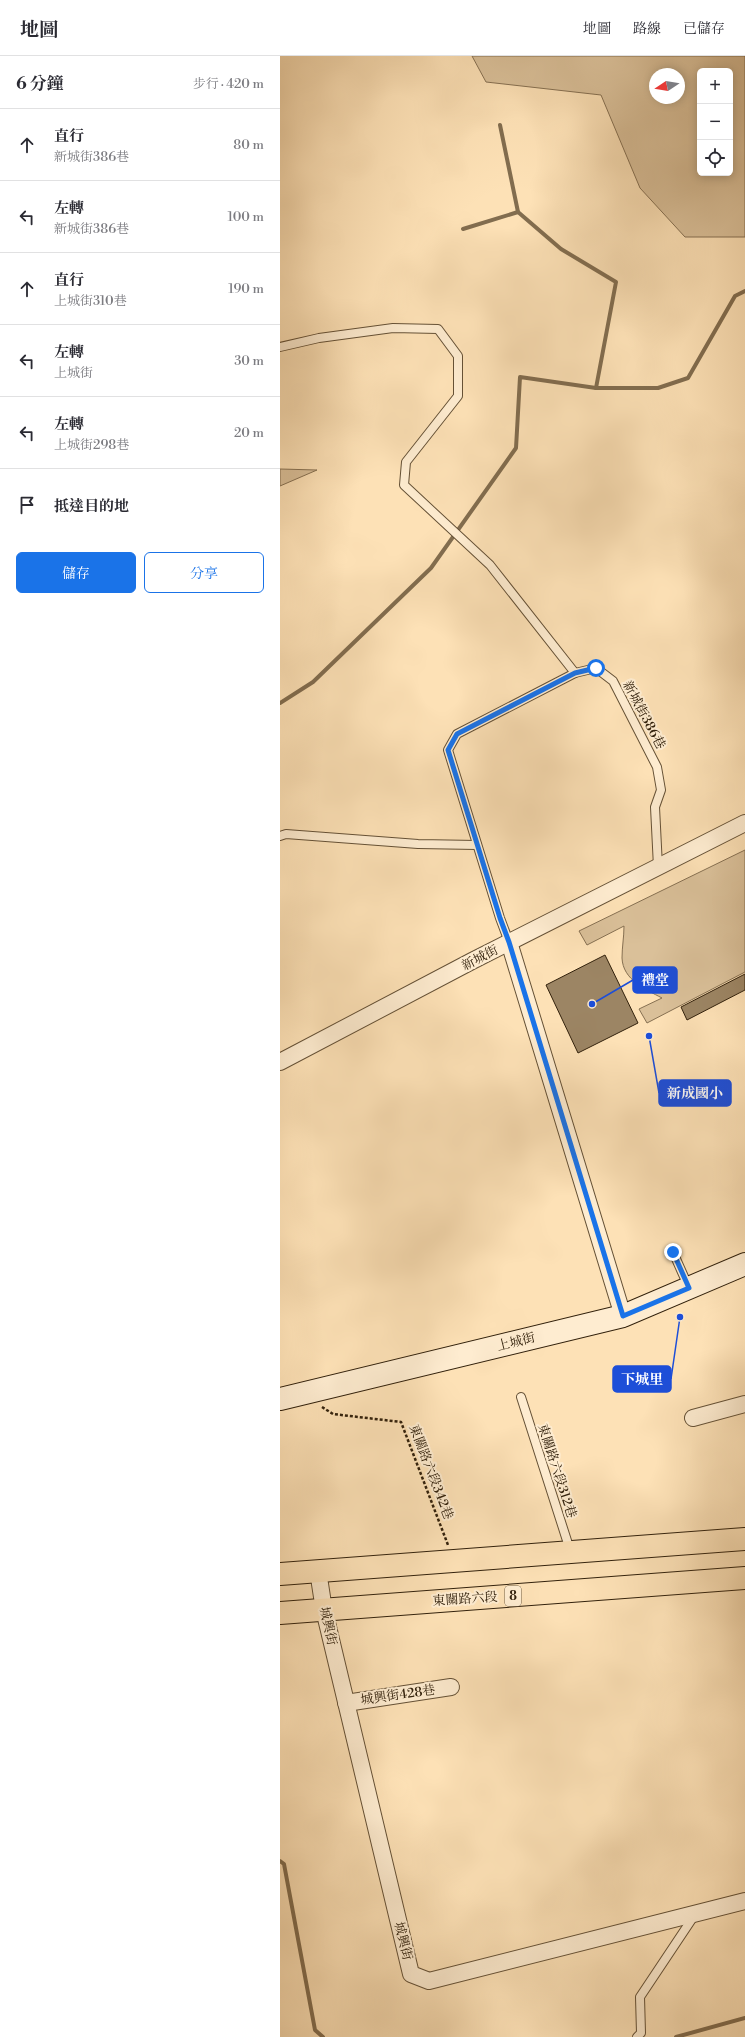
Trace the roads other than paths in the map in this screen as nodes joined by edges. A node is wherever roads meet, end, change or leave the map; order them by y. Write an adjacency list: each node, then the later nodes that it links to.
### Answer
1 (280, 347): 2 (lane)
2 (575, 673): 5 (lane, 新城街386巷); 6 (lane, 新城街386巷)
3 (745, 823): 6 (street, 新城街)
4 (280, 836): 5 (lane)
5 (477, 845): 7 (lane, 新城街386巷)
6 (658, 867): 7 (street, 新城街)
7 (509, 942): 8 (street, 新城街); 12 (street)
8 (280, 1062)
9 (673, 1252): 11 (lane)
10 (745, 1264): 11 (street, 上城街)
11 (689, 1288): 12 (street, 上城街)
12 (623, 1316): 14 (street, 上城街)
13 (521, 1397): 18 (lane, 東關路六段312巷)
14 (280, 1399)
15 (745, 1404): 16 (street)
16 (693, 1418)
17 (745, 1539): 18 (main road)
18 (571, 1553): 19 (main road)
19 (318, 1571): 20 (main road); 22 (street, 城興街)
20 (280, 1574)
21 (745, 1578): 22 (main road, 東關路六段 / 8)
22 (324, 1610): 23 (main road, 東關路六段 / 8); 25 (street, 城興街)
23 (280, 1613)
24 (451, 1687): 25 (street, 城興街428巷)
25 (346, 1703): 27 (street, 城興街)
26 (745, 1901): 27 (street, 城興街)
27 (695, 1914): 28 (lane)
28 (637, 2037)

